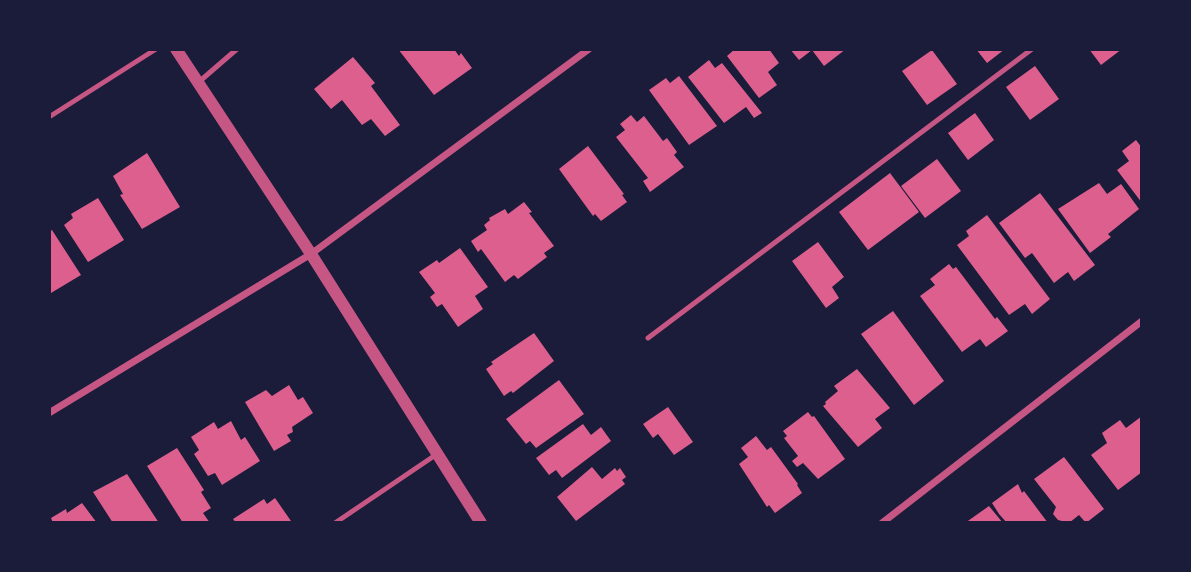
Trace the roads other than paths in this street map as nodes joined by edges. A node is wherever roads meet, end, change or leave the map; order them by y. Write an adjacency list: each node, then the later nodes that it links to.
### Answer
1 (156, 49): 7 (lane)
2 (176, 49): 6 (street)
3 (237, 49): 6 (lane)
4 (589, 49): 8 (street)
5 (1032, 49): 10 (lane)
6 (197, 83): 8 (street)
7 (49, 117)
8 (311, 254): 11 (street); 12 (street)
9 (1142, 321): 15 (street)
10 (648, 338)
11 (49, 413)
12 (437, 454): 13 (lane); 14 (street)
13 (335, 523)
14 (481, 523)
15 (882, 523)

